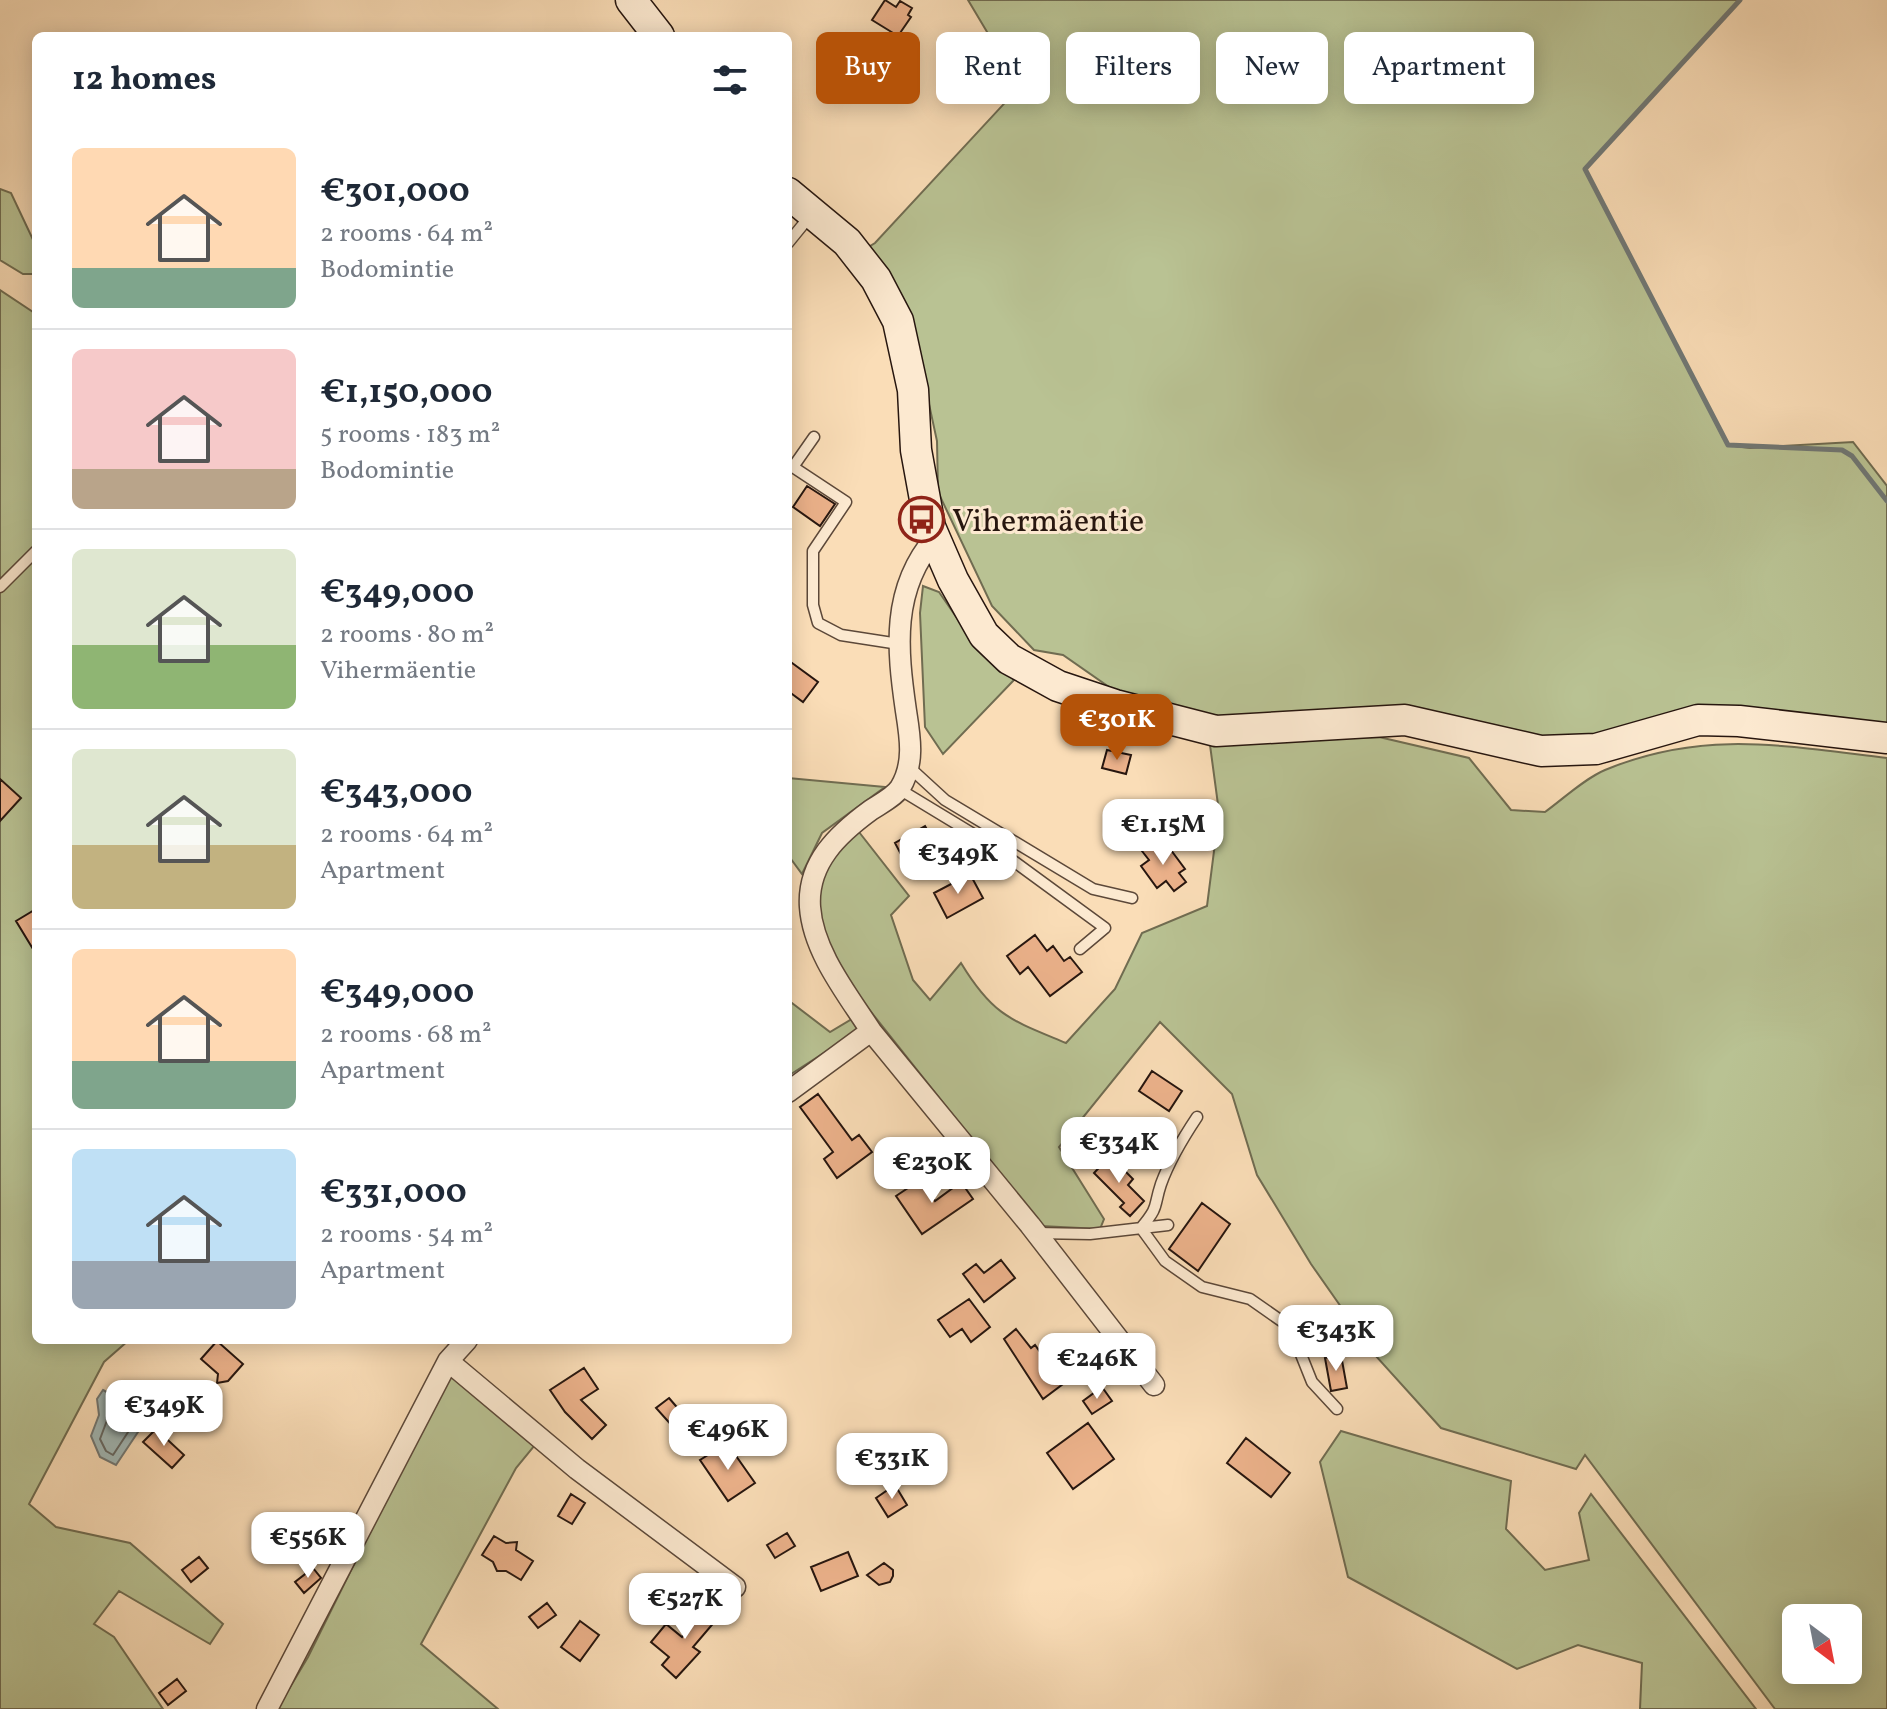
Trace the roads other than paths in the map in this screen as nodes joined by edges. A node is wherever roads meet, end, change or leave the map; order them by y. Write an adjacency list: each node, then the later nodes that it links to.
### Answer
1 (631, 0): 2 (street)
2 (656, 32)
3 (792, 196): 4 (street)
4 (812, 214): 5 (lane); 7 (street)
5 (792, 238)
6 (814, 437): 10 (lane)
7 (935, 538): 10 (street); 11 (street)
8 (32, 555): 9 (lane)
9 (0, 587)
10 (899, 644): 12 (street)
11 (1887, 738)
12 (908, 766): 13 (street); 14 (lane)
13 (899, 789): 15 (lane); 16 (street)
14 (1132, 898)
15 (1080, 949)
16 (871, 1031): 17 (street); 21 (street)
17 (792, 1089)
18 (1197, 1117): 20 (lane)
19 (1168, 1225): 20 (lane)
20 (1141, 1228): 21 (lane); 25 (lane)
21 (1036, 1233): 24 (street)
22 (463, 1344): 23 (street)
23 (448, 1361): 26 (street); 27 (street)
24 (1154, 1385)
25 (1337, 1409)
26 (735, 1587)
27 (267, 1709)

